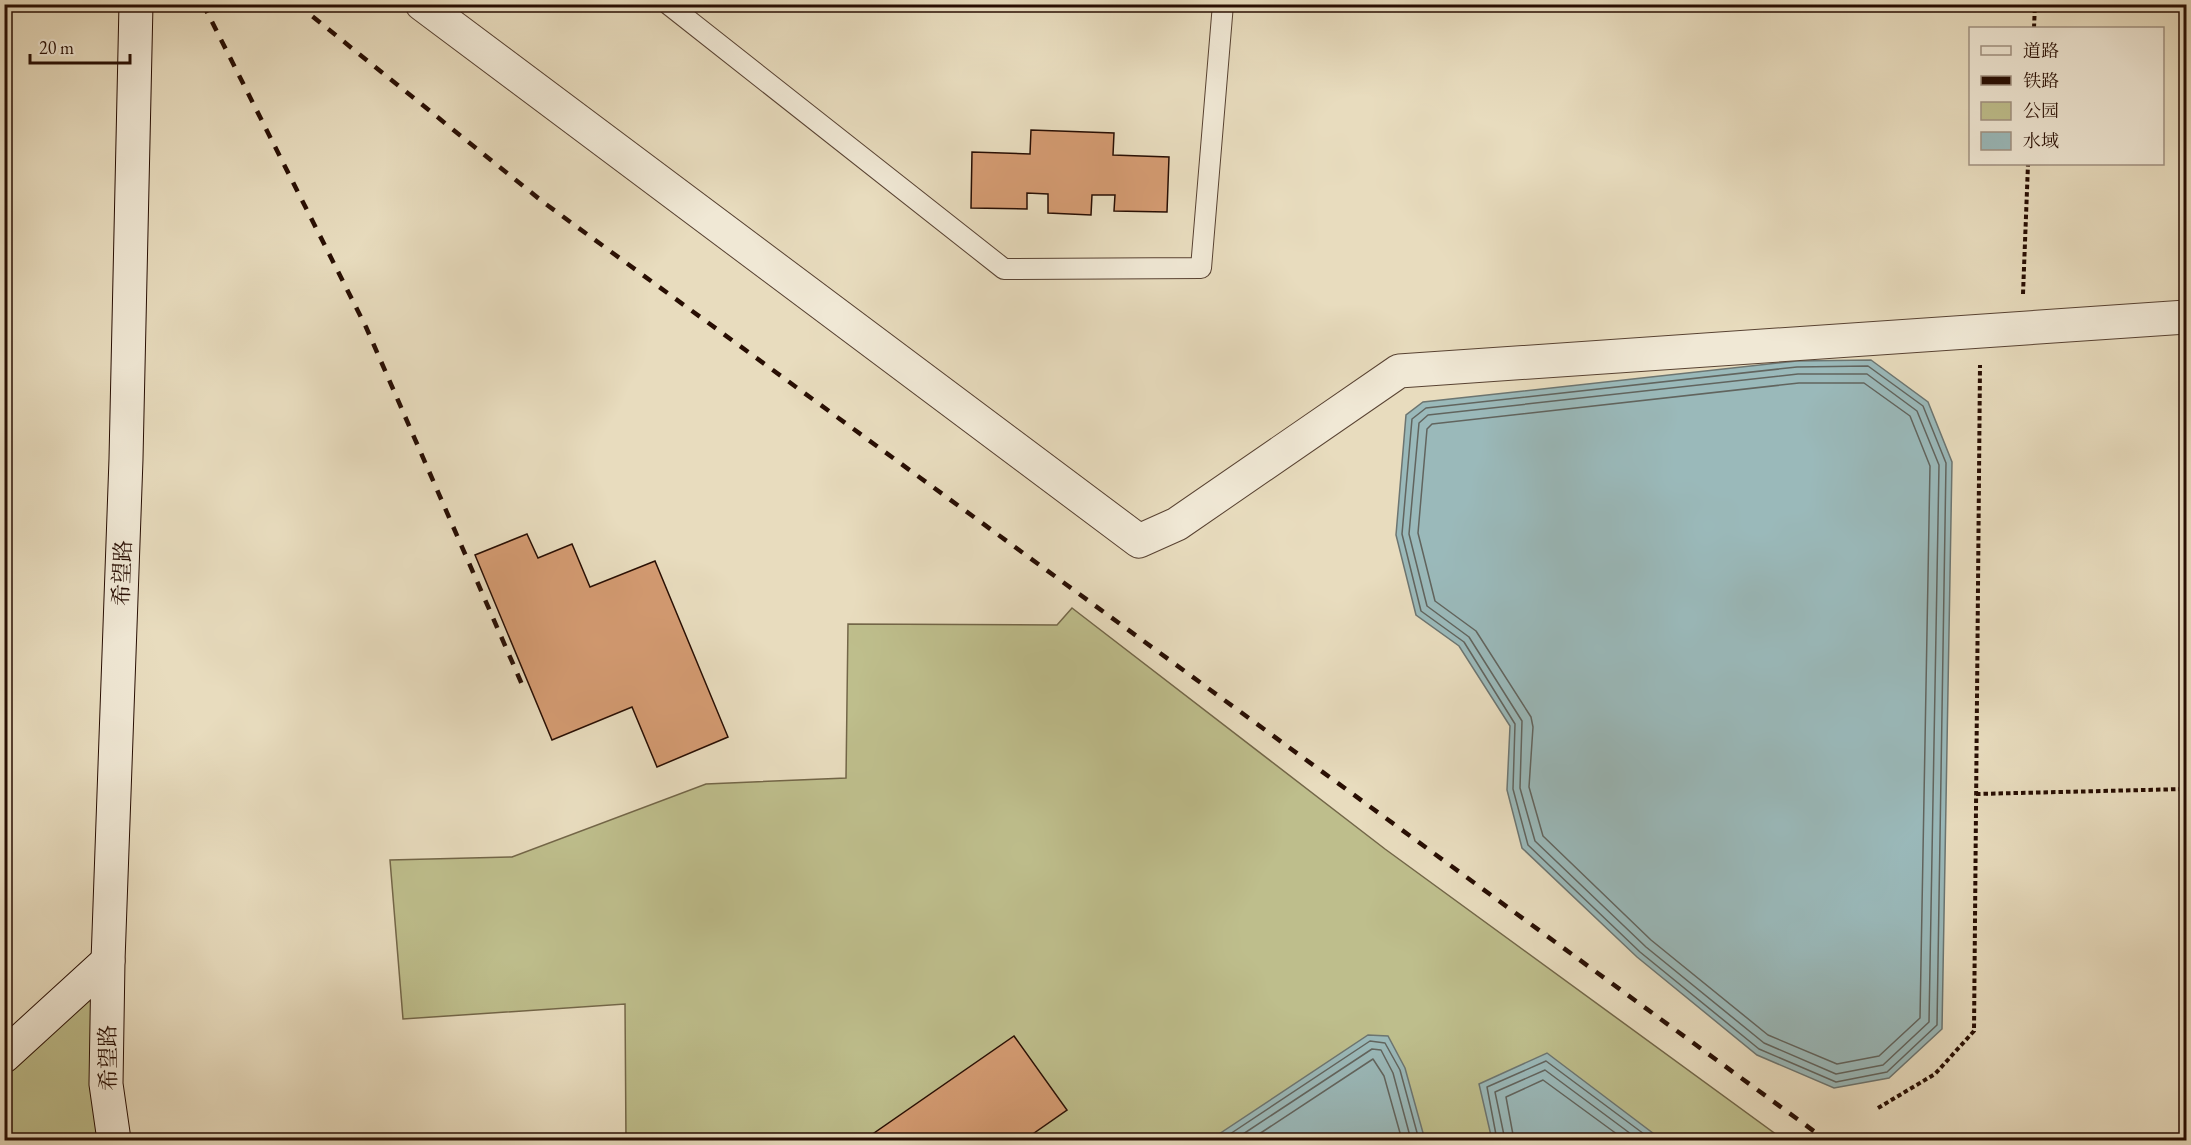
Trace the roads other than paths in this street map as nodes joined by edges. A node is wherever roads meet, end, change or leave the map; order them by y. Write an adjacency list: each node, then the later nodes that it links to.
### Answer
1 (136, 4): 6 (street, 希望路)
2 (422, 4): 5 (street)
3 (668, 4): 4 (lane)
4 (1223, 4)
5 (2187, 317)
6 (108, 961): 7 (street); 8 (street, 希望路)
7 (4, 1056)
8 (114, 1140)

